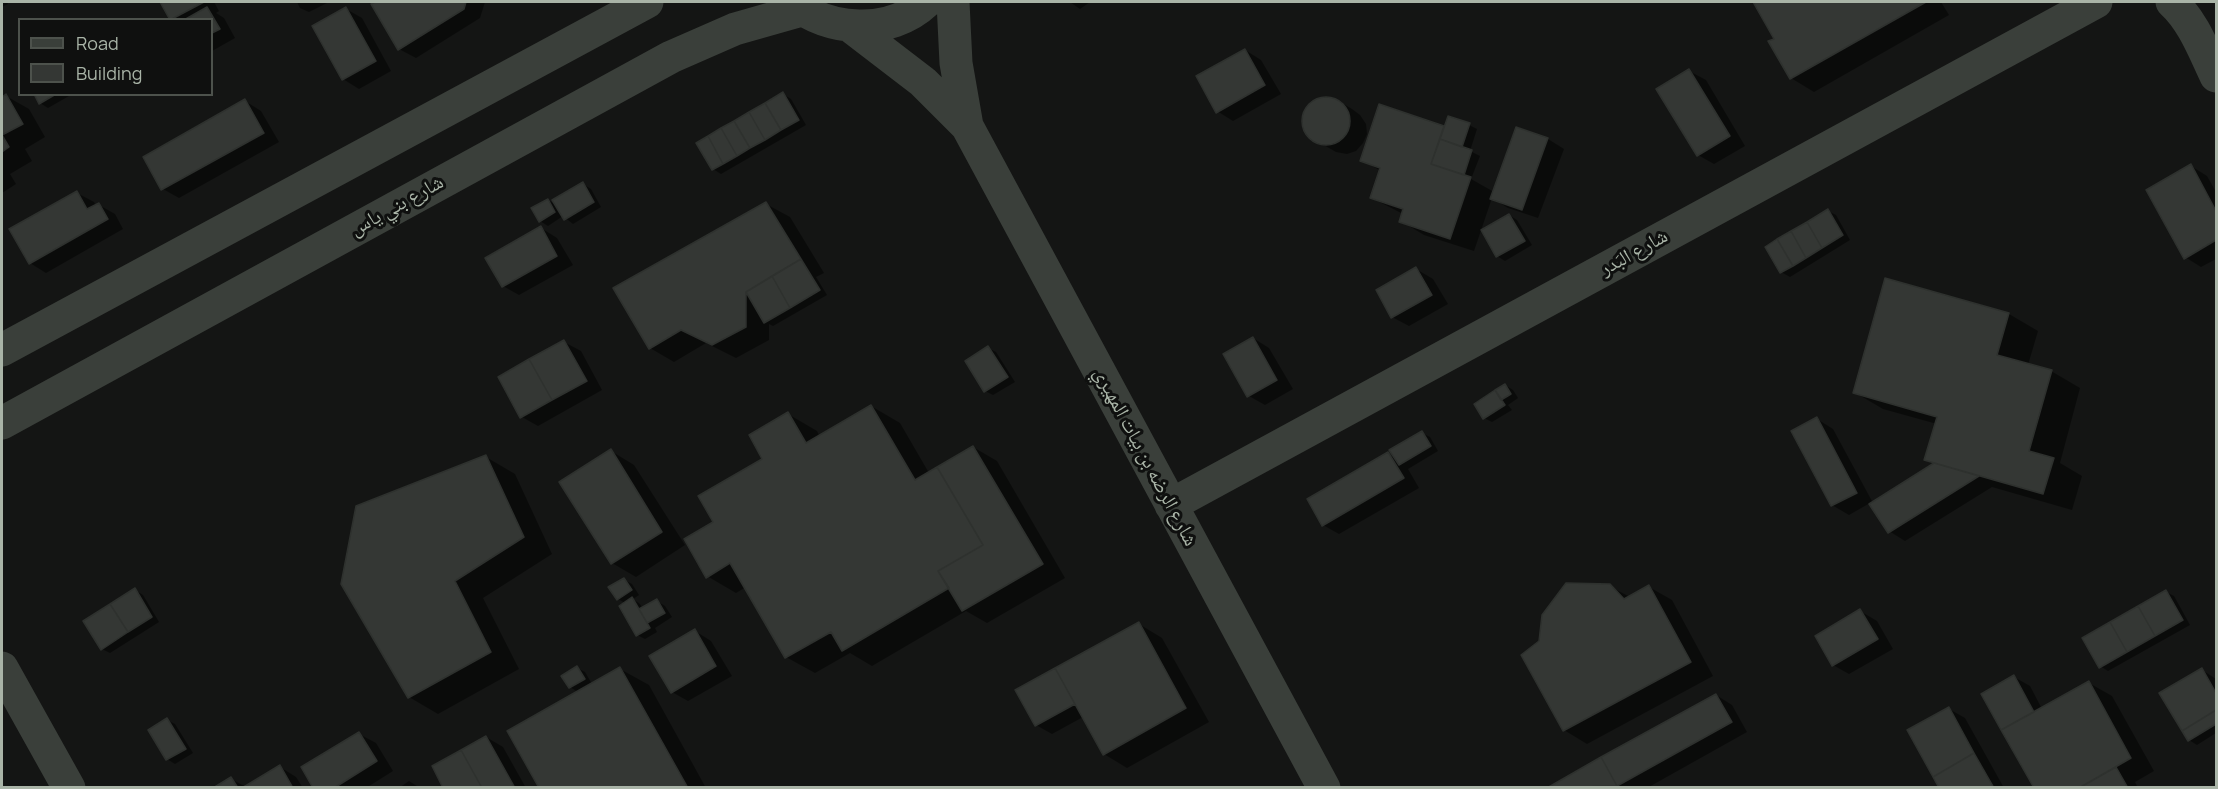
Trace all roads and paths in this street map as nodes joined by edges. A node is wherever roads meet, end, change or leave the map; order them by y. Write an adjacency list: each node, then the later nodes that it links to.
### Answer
1 (647, 2): 10 (street)
2 (926, 2): 7 (street)
3 (953, 2): 9 (street, شارع الرضه بن بيات المهيري)
4 (2096, 2): 12 (street, شارع البَدر)
5 (2172, 2): 8 (street)
6 (797, 6): 7 (street); 11 (street, شارع بني ياس)
7 (850, 26): 9 (street, شارع الرضه بن بيات المهيري)
8 (2217, 76)
9 (967, 126): 12 (street, شارع الرضه بن بيات المهيري)
10 (2, 350)
11 (2, 423)
12 (1172, 505): 15 (street, شارع الرضه بن بيات المهيري)
13 (2, 668): 14 (street)
14 (69, 788)
15 (1324, 788)

